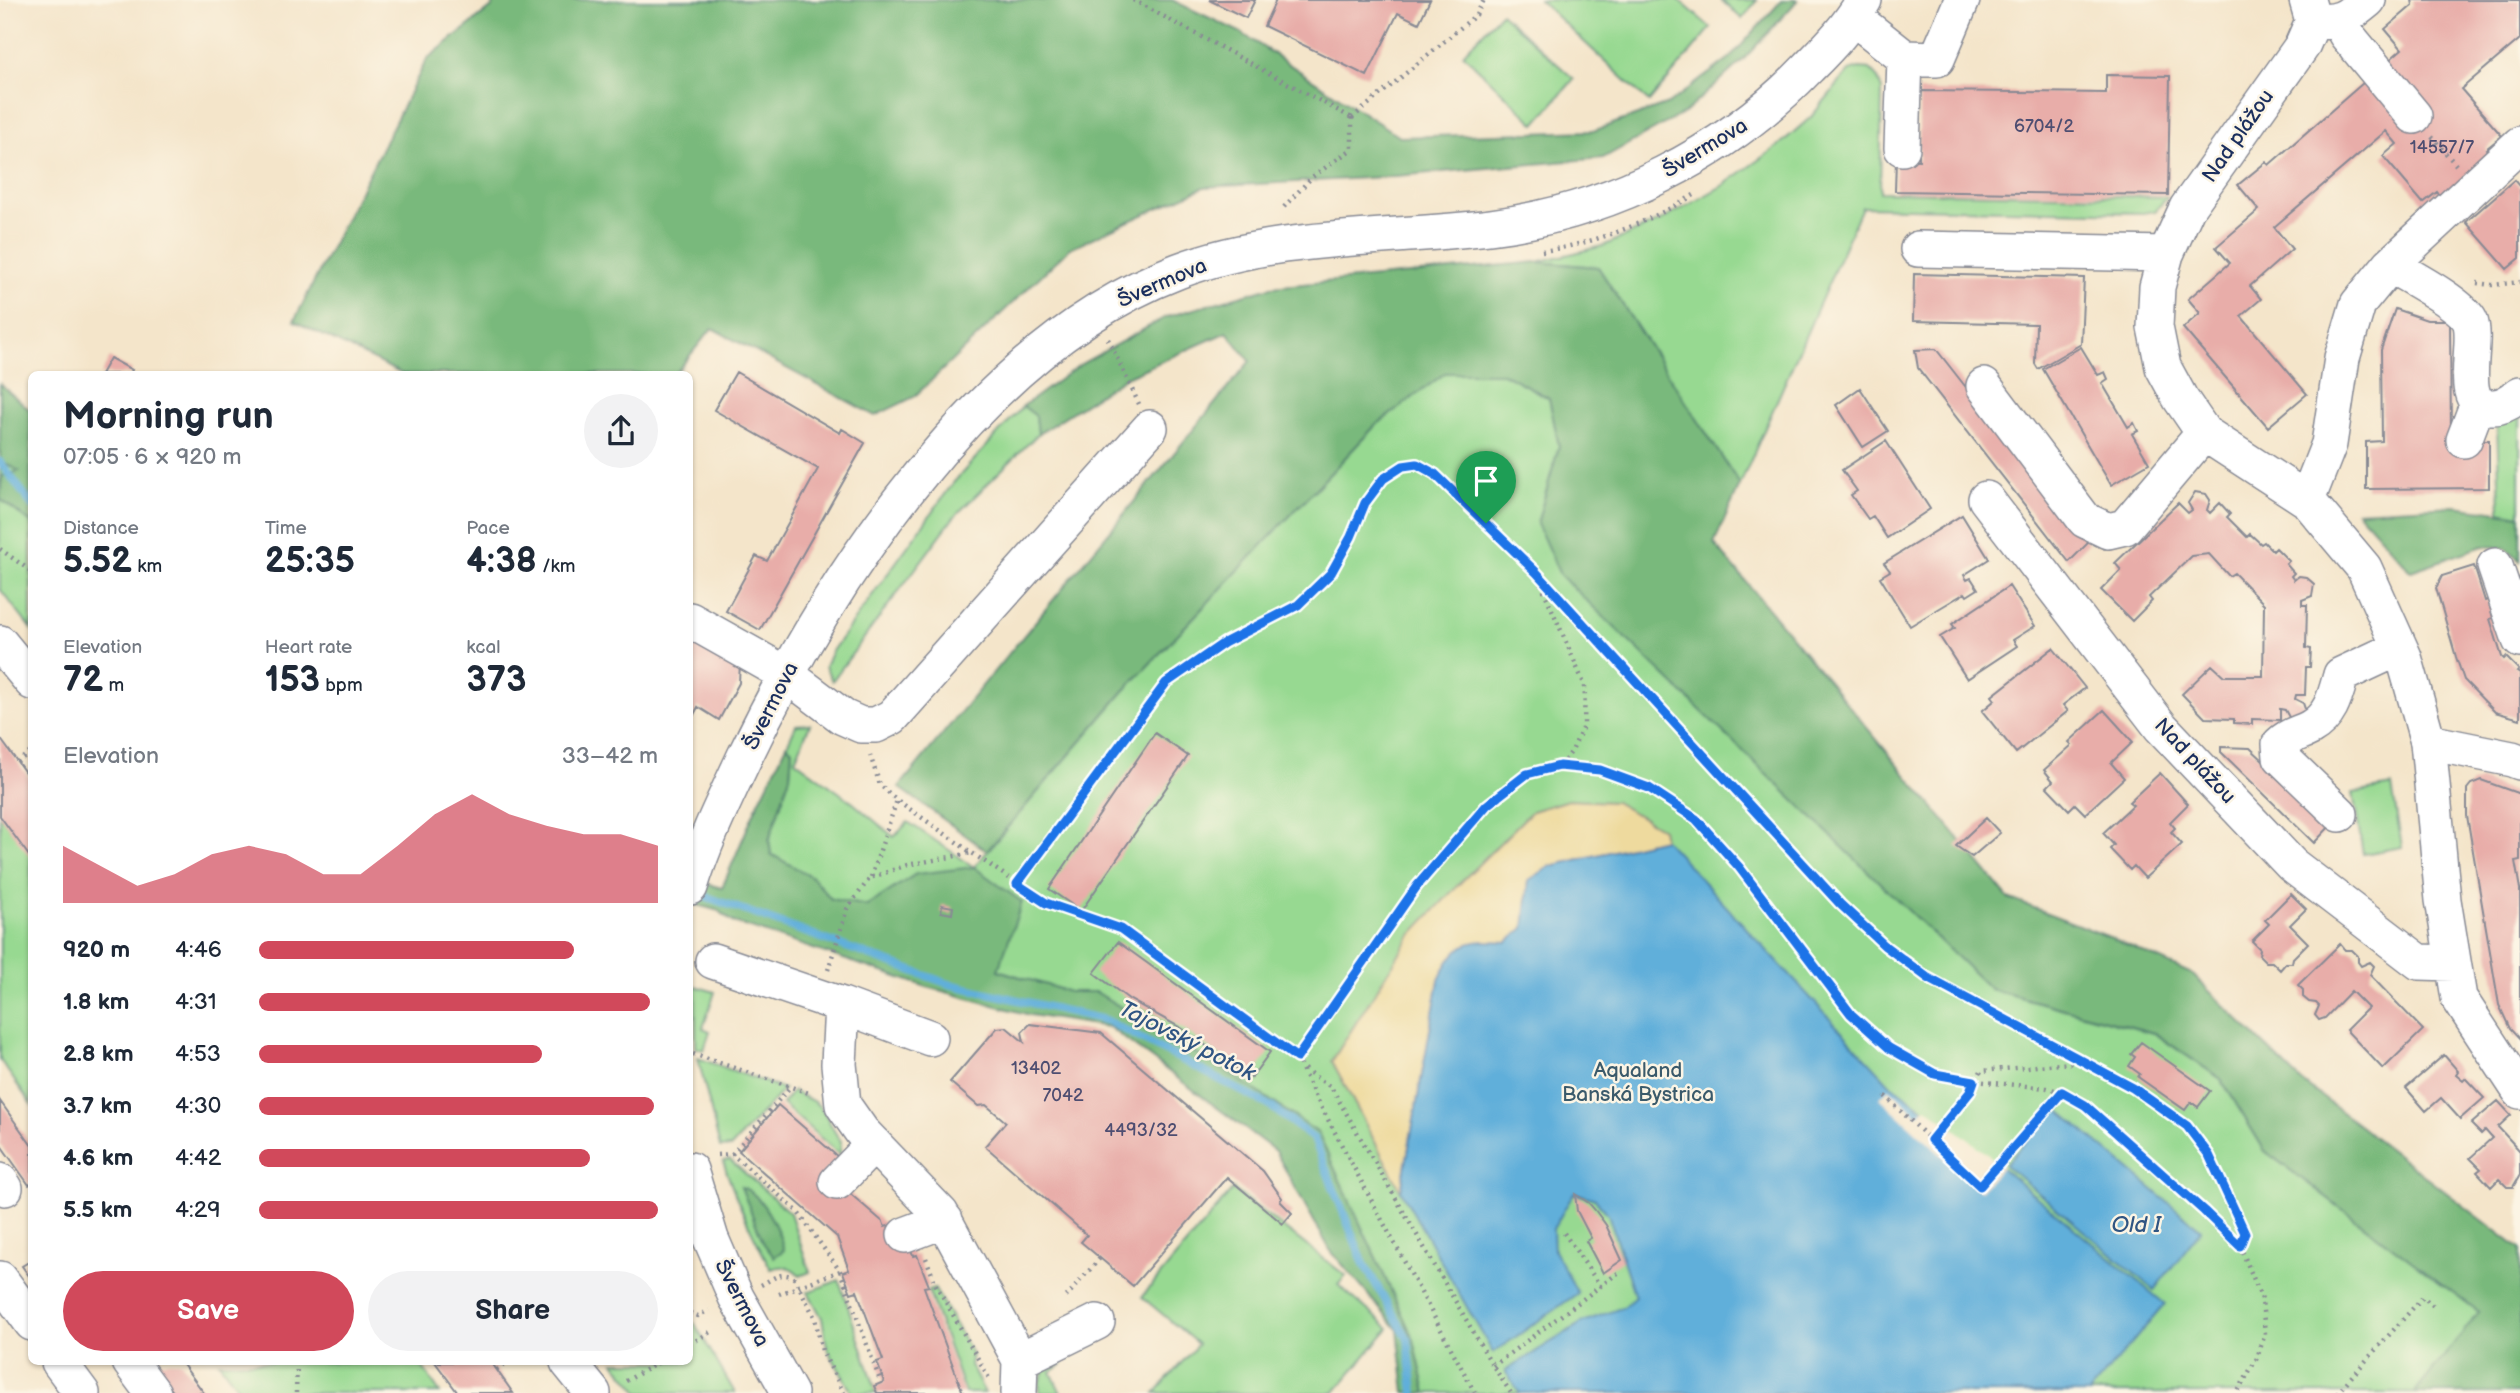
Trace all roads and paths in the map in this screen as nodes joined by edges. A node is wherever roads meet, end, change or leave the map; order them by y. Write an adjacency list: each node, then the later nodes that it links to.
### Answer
1 (1133, 0): 8 (path)
2 (1484, 0): 8 (path)
3 (1962, 0): 7 (street)
4 (2368, 0): 6 (street, Nad plážou)
5 (1858, 8): 7 (street); 37 (street, Švermova)
6 (2319, 14): 9 (street); 15 (street, Nad plážou)
7 (1905, 58): 11 (street)
8 (1352, 118): 13 (path)
9 (2421, 123): 12 (path)
10 (2520, 144): 16 (street)
11 (1902, 148)
12 (2463, 174)
13 (1284, 207)
14 (1918, 249): 15 (street)
15 (2166, 254): 25 (street, Nad plážou)
16 (2390, 265): 23 (street); 28 (street)
17 (2469, 282): 18 (path)
18 (2520, 282)
19 (1107, 338): 20 (path)
20 (1126, 377)
21 (1984, 386): 25 (street)
22 (2520, 394): 23 (street)
23 (2478, 402): 26 (street)
24 (1150, 428): 37 (street)
25 (2204, 433): 28 (street, Nad plážou)
26 (2464, 440)
27 (1986, 499): 53 (street, Nad plážou)
28 (2307, 500): 36 (street, Nad plážou)
29 (0, 549): 31 (path)
30 (2495, 566): 34 (street)
31 (28, 569)
32 (1536, 572): 43 (path); 50 (path); 58 (path)
33 (693, 622): 37 (street)
34 (2520, 640)
35 (0, 643): 38 (street)
36 (2399, 648): 39 (street, Nad plážou); 46 (street)
37 (786, 674): 48 (street, Švermova)
38 (28, 677)
39 (2428, 742): 42 (street); 53 (street, Nad plážou)
40 (28, 754): 41 (path)
41 (17, 762)
42 (2520, 762)
43 (1559, 766): 57 (path); 60 (path)
44 (880, 785): 45 (path)
45 (897, 800): 47 (path); 49 (path)
46 (2340, 814)
47 (972, 853): 49 (path); 50 (path)
48 (693, 876)
49 (870, 878): 51 (path)
50 (1017, 884): 57 (path)
51 (831, 960)
52 (713, 961): 54 (street)
53 (2453, 963): 62 (street, Nad plážou)
54 (842, 1005): 55 (street); 67 (street)
55 (930, 1038)
56 (693, 1054): 61 (path)
57 (1297, 1058): 59 (path)
58 (2083, 1062): 60 (path); 74 (path)
59 (1303, 1069): 97 (path); 108 (path)
60 (1974, 1081): 63 (path); 66 (path)
61 (790, 1087): 65 (path); 68 (path)
62 (2520, 1091)
63 (2062, 1092): 66 (path); 74 (path)
64 (1885, 1096): 66 (path)
65 (822, 1098)
66 (1931, 1140)
67 (874, 1144): 70 (street); 71 (street)
68 (732, 1154): 69 (path); 76 (path)
69 (703, 1163): 106 (street, Švermova)
70 (837, 1182)
71 (945, 1220): 73 (street); 99 (street)
72 (1564, 1233): 81 (path)
73 (905, 1236)
74 (2240, 1246): 110 (path)
75 (1100, 1258): 83 (path)
76 (840, 1271): 80 (path); 101 (path)
77 (1618, 1273): 81 (path)
78 (0, 1279): 87 (street)
79 (771, 1279): 80 (path)
80 (799, 1286): 82 (path); 107 (path)
81 (1601, 1287): 97 (path)
82 (779, 1294)
83 (1066, 1297)
84 (2436, 1308): 111 (path)
85 (693, 1314): 86 (path)
86 (703, 1314)
87 (28, 1318)
88 (1097, 1322): 99 (street)
89 (712, 1331): 90 (path)
90 (693, 1342)
91 (61, 1365): 102 (street)
92 (132, 1365): 103 (street)
93 (297, 1365): 104 (path)
94 (504, 1365): 98 (path)
95 (570, 1365): 105 (street)
96 (654, 1365): 100 (path)
97 (1493, 1366): 109 (path)
98 (497, 1370)
99 (1020, 1377)
100 (626, 1381)
101 (881, 1383)
102 (82, 1393)
103 (153, 1393)
104 (296, 1393)
105 (593, 1393)
106 (790, 1393)
107 (844, 1393)
108 (1475, 1393)
109 (1511, 1393)
110 (2236, 1393)
111 (2337, 1393)

